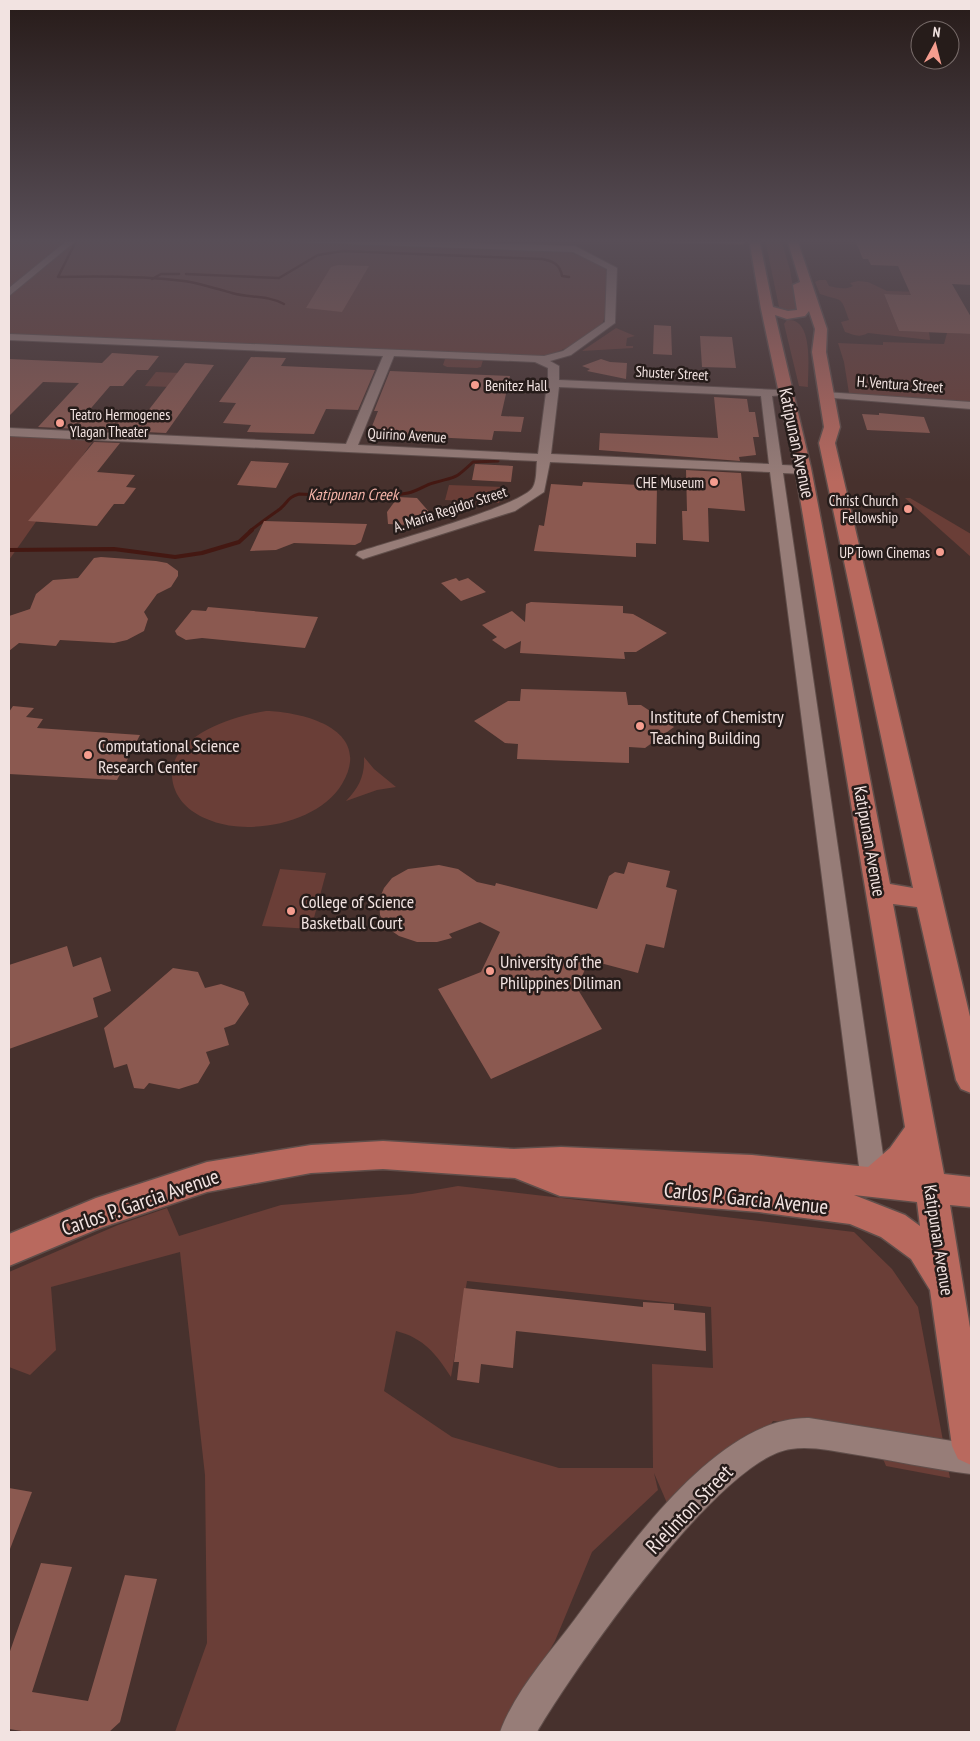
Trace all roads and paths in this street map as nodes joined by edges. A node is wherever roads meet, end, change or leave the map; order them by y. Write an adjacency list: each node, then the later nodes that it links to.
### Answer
1 (609, 320): 10 (street)
2 (770, 320): 6 (main road, Katipunan Avenue)
3 (782, 320): 6 (main road)
4 (802, 320): 8 (main road)
5 (818, 320): 8 (main road, Katipunan Avenue)
6 (772, 328): 15 (main road, Katipunan Avenue)
7 (9, 337): 9 (street)
8 (818, 350): 16 (main road, Katipunan Avenue)
9 (390, 353): 11 (street); 20 (street)
10 (563, 355): 11 (street); 12 (street)
11 (538, 359): 12 (street)
12 (553, 366): 13 (street, A. Maria Regidor Street)
13 (554, 383): 14 (street, Shuster Street); 21 (street, A. Maria Regidor Street)
14 (766, 393): 15 (street, Shuster Street); 22 (street, Katipunan Avenue)
15 (788, 394): 23 (main road, Katipunan Avenue)
16 (826, 398): 17 (street, H. Ventura Street); 18 (street, H. Ventura Street); 26 (main road, Katipunan Avenue)
17 (971, 406)
18 (971, 412)
19 (9, 432): 20 (street, Quirino Avenue)
20 (350, 449): 21 (street, Quirino Avenue)
21 (545, 458): 22 (street, Quirino Avenue); 24 (street, A. Maria Regidor Street)
22 (775, 468): 23 (street, Quirino Avenue); 32 (street, Katipunan Avenue)
23 (804, 470): 25 (main road, Katipunan Avenue)
24 (363, 555)
25 (832, 631): 26 (main road); 27 (main road, Katipunan Avenue)
26 (869, 634): 28 (main road, Katipunan Avenue)
27 (879, 890): 28 (main road); 30 (main road, Katipunan Avenue)
28 (928, 898): 29 (main road, Katipunan Avenue)
29 (971, 1080)
30 (920, 1131): 32 (main road); 34 (main road, Katipunan Avenue)
31 (514, 1164): 32 (main road, Carlos P. Garcia Avenue); 36 (main road, Carlos P. Garcia Avenue); 37 (main road, Carlos P. Garcia Avenue)
32 (874, 1182): 34 (main road, Carlos P. Garcia Avenue)
33 (971, 1192): 34 (main road, Carlos P. Garcia Avenue)
34 (932, 1197): 35 (main road); 37 (main road, Katipunan Avenue)
35 (971, 1204)
36 (9, 1250)
37 (947, 1289): 38 (main road, Katipunan Avenue)
38 (971, 1446)
39 (971, 1459): 40 (street, Rielinton Street)
40 (518, 1732)

